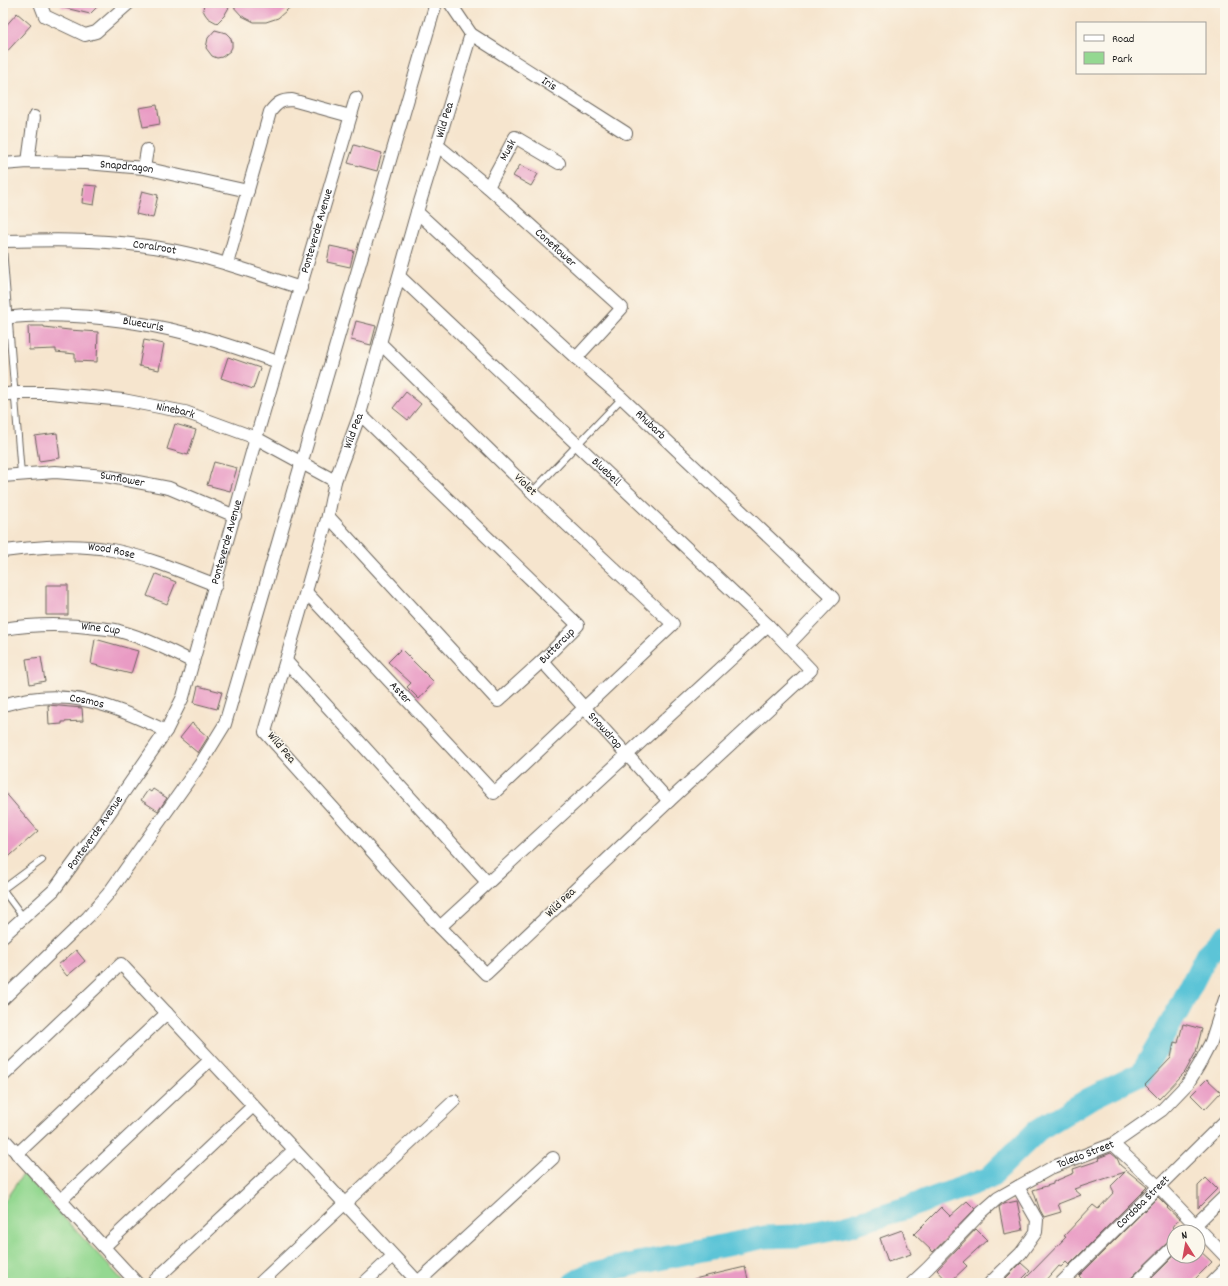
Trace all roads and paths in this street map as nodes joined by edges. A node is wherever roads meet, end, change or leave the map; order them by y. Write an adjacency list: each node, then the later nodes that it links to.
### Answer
1 (40, 3): 2 (street)
2 (129, 3)
3 (436, 3): 33 (street)
4 (450, 3): 5 (street)
5 (471, 34): 9 (street, Iris); 10 (street, Wild Pea)
6 (356, 98): 7 (street, Ponteverde Avenue)
7 (350, 116): 17 (street); 23 (street, Ponteverde Avenue)
8 (34, 117): 12 (street)
9 (626, 133)
10 (437, 145): 16 (street, Coneflower); 18 (street, Wild Pea)
11 (147, 150): 15 (street)
12 (28, 162): 14 (street, Snapdragon); 15 (street, Snapdragon)
13 (559, 163): 16 (street, Musk)
14 (3, 164)
15 (144, 168): 17 (street, Snapdragon)
16 (488, 187): 26 (street, Coneflower)
17 (248, 191): 21 (street)
18 (417, 212): 22 (street, Wild Pea); 26 (street, Rhubarb)
19 (3, 241): 21 (street, Coralroot)
20 (3, 248): 24 (lane)
21 (228, 264): 23 (street, Coralroot)
22 (399, 276): 25 (street, Wild Pea); 32 (street, Bluebell)
23 (301, 288): 27 (street, Ponteverde Avenue)
24 (6, 317): 27 (street, Bluecurls); 28 (lane)
25 (380, 343): 30 (street, Wild Pea); 37 (street, Violet)
26 (576, 358): 29 (street, Rhubarb)
27 (278, 362): 31 (street, Ponteverde Avenue)
28 (9, 394): 31 (street, Ninebark); 34 (lane)
29 (622, 398): 32 (lane); 45 (street, Rhubarb)
30 (360, 414): 36 (street, Wild Pea); 47 (street, Buttercup)
31 (256, 438): 33 (street, Ninebark); 38 (street, Ponteverde Avenue)
32 (577, 445): 37 (lane); 43 (street, Bluebell)
33 (301, 462): 36 (street, Ninebark); 61 (street)
34 (21, 474): 35 (street, Sunflower); 38 (street, Sunflower)
35 (3, 476)
36 (335, 481): 39 (street, Wild Pea)
37 (532, 492): 51 (street, Violet)
38 (235, 516): 41 (street, Ponteverde Avenue)
39 (328, 516): 42 (street, Wild Pea); 47 (street, Buttercup)
40 (3, 551): 41 (street, Wood Rose)
41 (216, 585): 48 (street, Ponteverde Avenue)
42 (306, 592): 46 (street, Wild Pea); 51 (street, Aster)
43 (768, 624): 45 (street, Bluebell); 53 (street)
44 (3, 629): 48 (street, Wine Cup)
45 (788, 645): 49 (street, Bluebell)
46 (286, 661): 56 (street); 59 (street, Wild Pea)
47 (542, 661): 51 (street, Snowdrop)
48 (193, 662): 52 (street, Ponteverde Avenue)
49 (811, 670): 54 (street, Wild Pea)
50 (3, 705): 52 (street, Cosmos)
51 (585, 708): 53 (street, Snowdrop)
52 (166, 731): 58 (street, Ponteverde Avenue)
53 (626, 754): 54 (street, Snowdrop); 56 (street)
54 (669, 801): 59 (street, Wild Pea)
55 (42, 860): 57 (lane)
56 (487, 882): 59 (street)
57 (3, 890): 58 (lane)
58 (24, 918): 60 (street, Ponteverde Avenue)
59 (440, 927)
60 (4, 933)
61 (3, 999)
62 (1225, 999): 65 (street, Toledo Street)
63 (167, 1013): 66 (street); 67 (street); 74 (street)
64 (1225, 1037): 65 (street)
65 (1211, 1042): 72 (street, Toledo Street)
66 (210, 1060): 69 (street); 79 (street)
67 (3, 1076)
68 (454, 1101): 80 (street)
69 (253, 1106): 73 (street); 84 (street)
70 (1225, 1121): 77 (street, Cordoba Street)
71 (3, 1138): 74 (street)
72 (1113, 1144): 76 (street, Toledo Street); 77 (street)
73 (294, 1150): 80 (street); 90 (street)
74 (17, 1154): 79 (street)
75 (552, 1158): 86 (street)
76 (1018, 1187): 93 (street, Toledo Street); 94 (street)
77 (1159, 1187): 81 (street); 95 (street, Cordoba Street)
78 (1225, 1196): 82 (street)
79 (61, 1200): 84 (street)
80 (344, 1203): 86 (street); 91 (street)
81 (1189, 1224)
82 (1196, 1224)
83 (1206, 1240): 87 (street)
84 (104, 1246): 89 (street)
85 (1166, 1254): 96 (street)
86 (393, 1256): 92 (street)
87 (1225, 1256)
88 (1225, 1269): 97 (street)
89 (138, 1283)
90 (152, 1283)
91 (260, 1283)
92 (364, 1283)
93 (912, 1283)
94 (990, 1283)
95 (1061, 1283)
96 (1136, 1283)
97 (1211, 1283)

